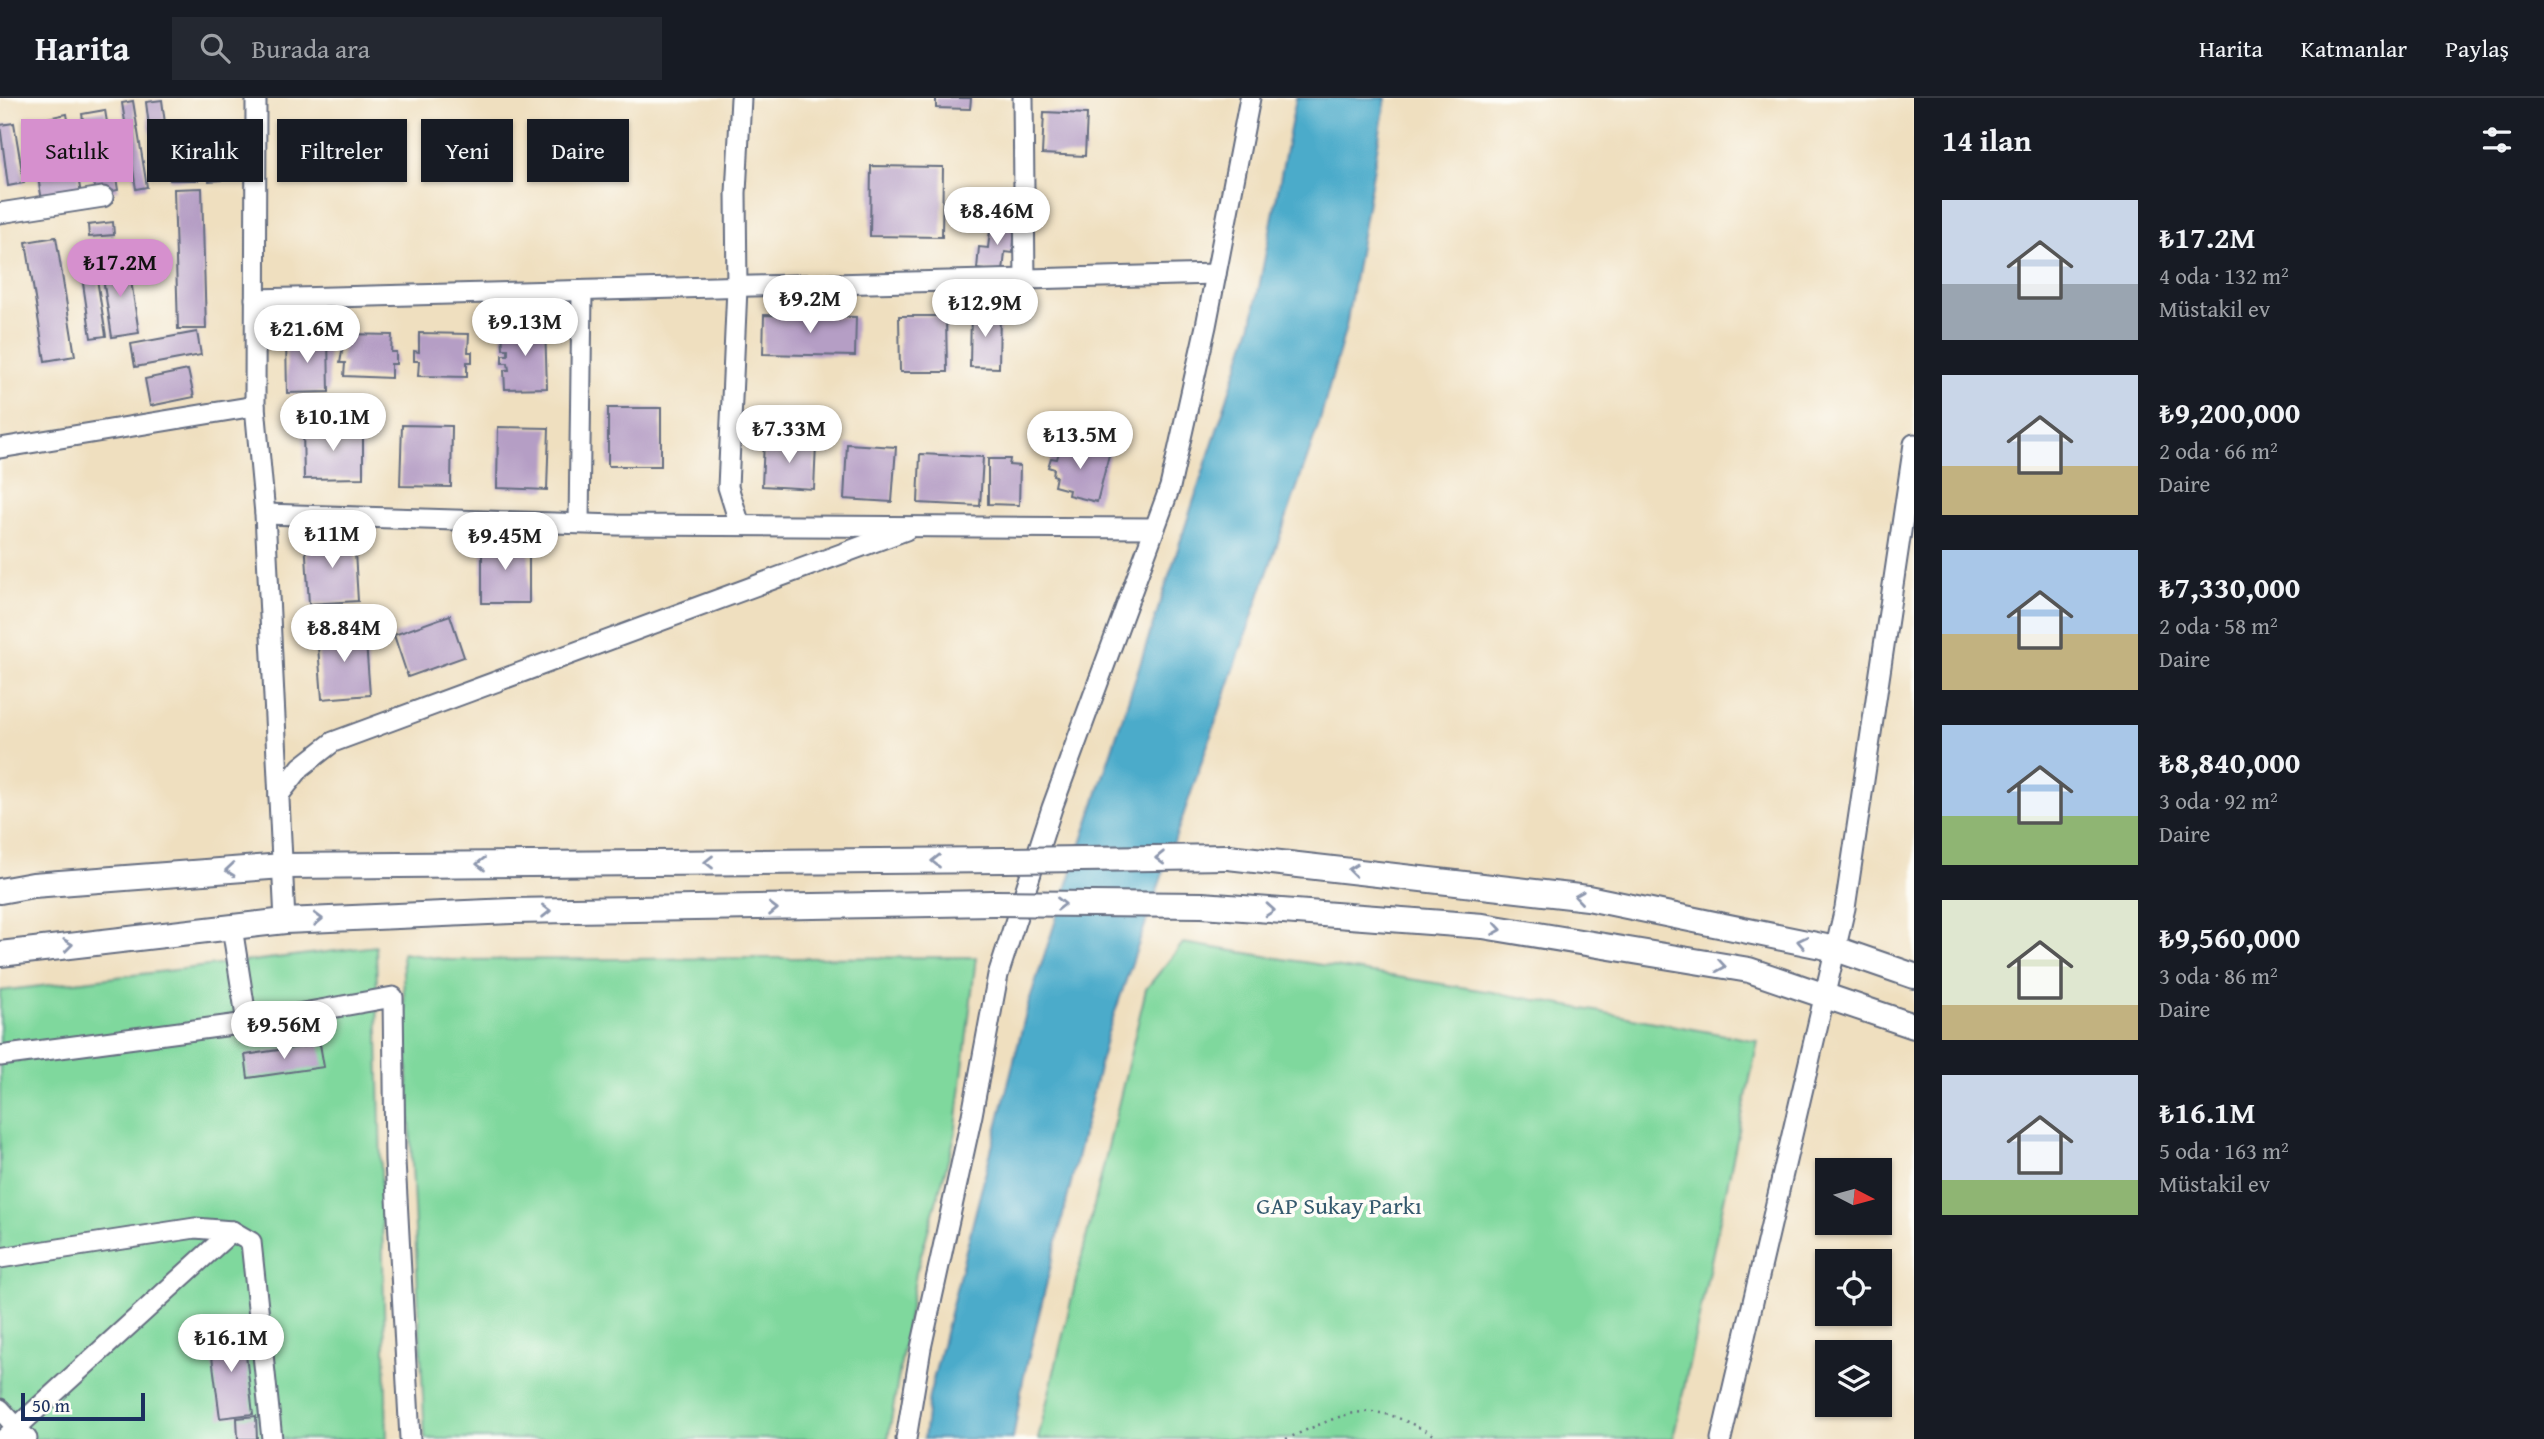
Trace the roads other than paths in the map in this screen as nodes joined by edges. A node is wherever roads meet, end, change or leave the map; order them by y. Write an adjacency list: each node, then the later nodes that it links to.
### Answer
1 (256, 98): 11 (street)
2 (741, 98): 9 (street)
3 (1023, 98): 8 (street)
4 (1250, 98): 7 (street)
5 (103, 197): 6 (street)
6 (0, 213)
7 (1216, 274): 8 (street); 19 (street)
8 (1025, 281): 9 (street)
9 (737, 288): 10 (street); 17 (street)
10 (582, 292): 11 (street); 16 (street)
11 (255, 299): 12 (street)
12 (255, 406): 14 (street); 15 (street)
13 (1914, 443): 25 (street)
14 (0, 448)
15 (265, 514): 16 (street); 20 (street)
16 (579, 523): 17 (street)
17 (740, 525): 18 (street)
18 (916, 526): 19 (street); 20 (street)
19 (1155, 528): 38 (street)
20 (279, 795): 21 (street)
21 (283, 866): 22 (main road, one-way to 22); 23 (street); 25 (main road, one-way to 21, bridge)
22 (0, 891)
23 (285, 921): 24 (main road); 28 (main road, one-way to 28, bridge)
24 (232, 926): 26 (main road, one-way to 24); 29 (street)
25 (1836, 949): 27 (main road); 28 (street)
26 (0, 954)
27 (1914, 976)
28 (1824, 997): 30 (main road); 39 (street)
29 (247, 1023): 31 (street); 37 (street)
30 (1914, 1026)
31 (0, 1056)
32 (232, 1231): 33 (street); 35 (street); 36 (street)
33 (0, 1258)
34 (0, 1409): 35 (street)
35 (16, 1435)
36 (272, 1439)
37 (410, 1439)
38 (906, 1439)
39 (1721, 1439)

